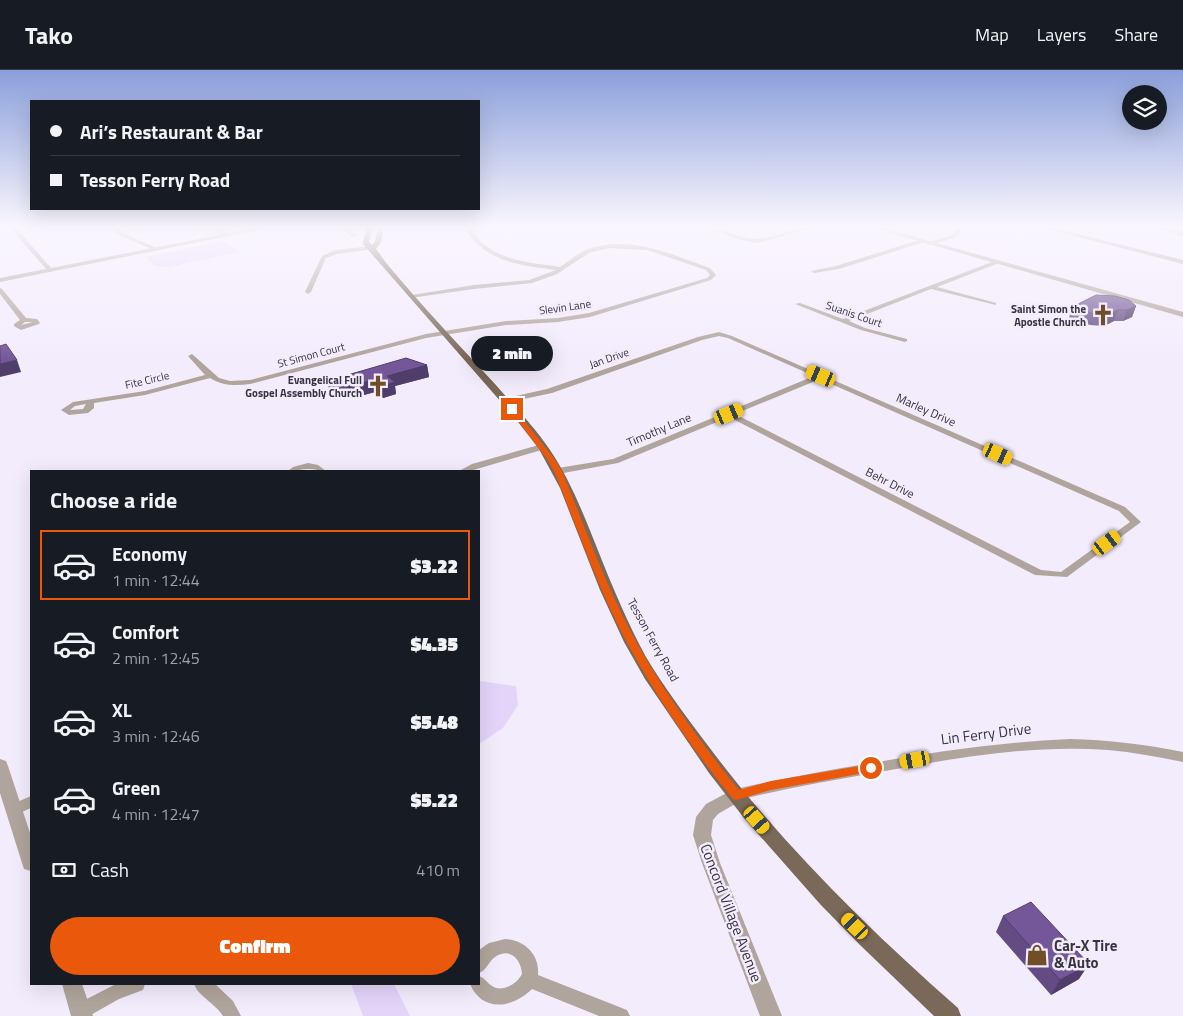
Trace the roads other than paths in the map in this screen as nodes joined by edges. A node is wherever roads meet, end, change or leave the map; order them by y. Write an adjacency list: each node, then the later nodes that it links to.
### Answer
1 (39, 272): 8 (street)
2 (317, 272): 11 (street)
3 (390, 272): 12 (main road, Tesson Ferry Road)
4 (556, 272): 12 (street)
5 (711, 272): 18 (street, Slevin Lane)
6 (970, 272): 9 (street)
7 (1033, 272): 15 (street)
8 (0, 280)
9 (930, 287): 14 (street); 17 (street)
10 (0, 290): 16 (street)
11 (308, 292)
12 (412, 297): 18 (main road, Tesson Ferry Road)
13 (798, 304): 17 (street, Suanis Court)
14 (994, 304)
15 (1183, 315)
16 (24, 320)
17 (842, 321): 20 (street, Suanis Court)
18 (444, 333): 22 (street, St Simon Court); 24 (main road, Tesson Ferry Road)
19 (719, 334): 23 (street, Marley Drive); 24 (street, Jan Drive)
20 (905, 340)
21 (192, 356): 22 (street)
22 (209, 376): 25 (street, Fite Circle)
23 (821, 376): 26 (street, Timothy Lane); 32 (street, Marley Drive)
24 (505, 401): 27 (main road, Tesson Ferry Road)
25 (90, 403)
26 (729, 414): 31 (street, Timothy Lane); 32 (street, Behr Drive)
27 (542, 447): 30 (street); 31 (main road, Tesson Ferry Road)
28 (295, 470): 29 (street)
29 (320, 470)
30 (465, 470)
31 (558, 471): 35 (main road, Tesson Ferry Road)
32 (1039, 573)
33 (1183, 757): 35 (street, Lin Ferry Drive)
34 (0, 766): 36 (street)
35 (736, 795): 47 (street, Concord Village Avenue); 48 (main road, Tesson Ferry Road)
36 (23, 805): 37 (street)
37 (30, 856)
38 (480, 963): 39 (street)
39 (528, 980): 43 (street); 46 (street)
40 (72, 985): 44 (street)
41 (134, 985): 44 (street)
42 (203, 985): 45 (street)
43 (479, 985)
44 (82, 1014)
45 (232, 1016)
46 (621, 1016)
47 (771, 1016)
48 (950, 1016)

